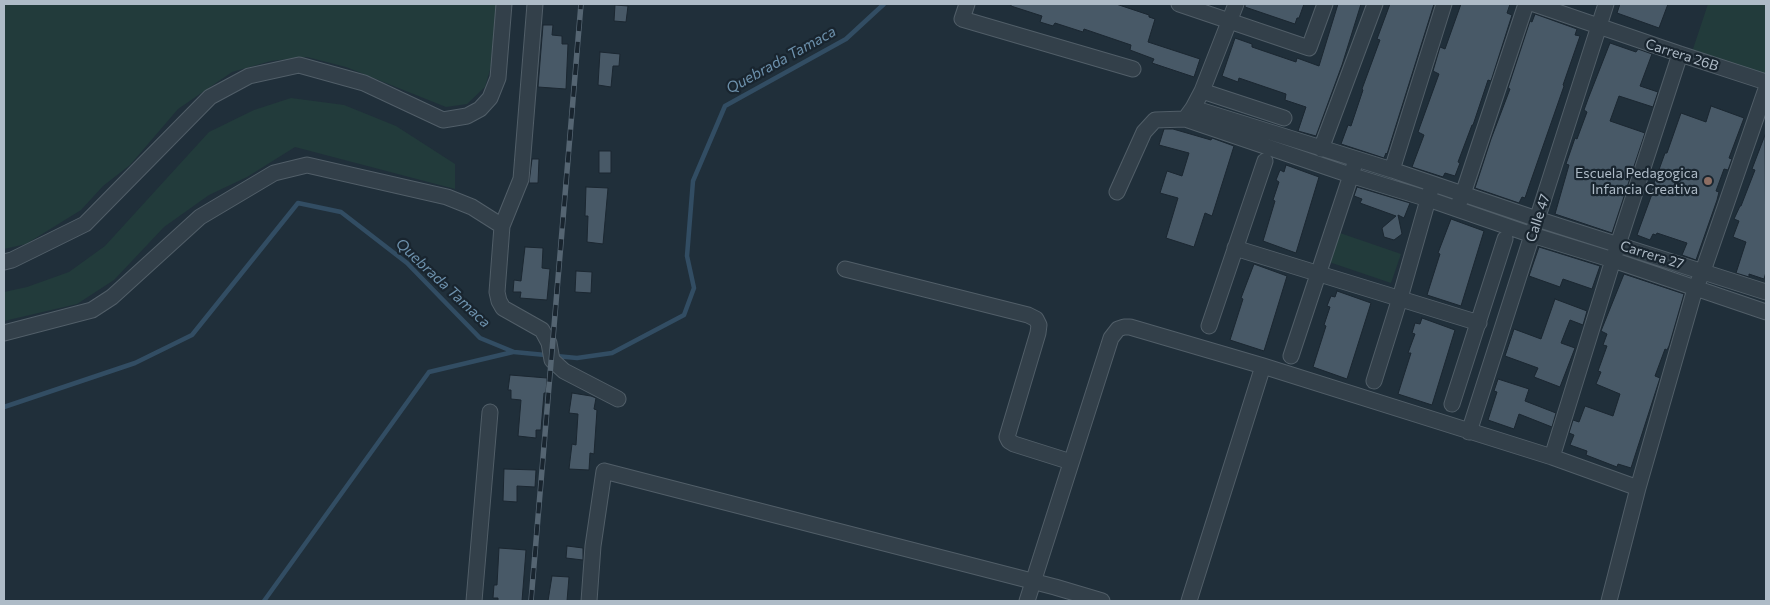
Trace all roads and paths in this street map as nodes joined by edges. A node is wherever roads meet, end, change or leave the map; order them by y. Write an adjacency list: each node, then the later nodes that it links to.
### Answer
1 (504, 4): 37 (street)
2 (535, 4): 31 (street)
3 (967, 4): 15 (street)
4 (1179, 4): 12 (street)
5 (1236, 4): 12 (street)
6 (1325, 4): 12 (street)
7 (1375, 4): 21 (street)
8 (1444, 4): 24 (street)
9 (1526, 4): 28 (street)
10 (1534, 4): 13 (street, Carrera 26B)
11 (1606, 4): 13 (street, Calle 47)
12 (1229, 20): 18 (street)
13 (1598, 26): 14 (street, Carrera 26B); 30 (street, Calle 47)
14 (1680, 54): 16 (street, Carrera 26B); 34 (street)
15 (1133, 69)
16 (1766, 82)
17 (1766, 88): 39 (street)
18 (1202, 91): 19 (street); 20 (street)
19 (1189, 114): 21 (street); 25 (street); 26 (street)
20 (1284, 118)
21 (1321, 148): 22 (street)
22 (1356, 160): 24 (street); 25 (street)
23 (1265, 161): 35 (street)
24 (1392, 170): 27 (street)
25 (1350, 175): 27 (street); 40 (street)
26 (1117, 192)
27 (1430, 192): 28 (street, Carrera 27); 29 (street); 43 (street)
28 (1463, 194): 29 (street); 30 (street, Carrera 27)
29 (1456, 208): 32 (street)
30 (1537, 219): 32 (street, Calle 47); 34 (street, Carrera 27)
31 (502, 226): 47 (street); 51 (street)
32 (1532, 235): 36 (street); 54 (street, Calle 47)
33 (1505, 239): 45 (street)
34 (1618, 245): 36 (street); 39 (street, Carrera 27)
35 (1235, 248): 40 (street); 46 (street)
36 (1613, 260): 41 (street); 55 (street)
37 (4, 262)
38 (845, 269): 56 (street)
39 (1703, 271): 41 (street); 42 (street, Carrera 27)
40 (1319, 274): 43 (street); 48 (street)
41 (1695, 289): 44 (street); 57 (street)
42 (1766, 292)
43 (1400, 298): 45 (street); 50 (street)
44 (1766, 312)
45 (1479, 323): 52 (street)
46 (1209, 326)
47 (4, 333)
48 (1291, 356)
49 (1264, 366): 54 (street); 56 (street); 63 (street)
50 (1374, 381)
51 (618, 399)
52 (1452, 404)
53 (490, 412): 59 (street)
54 (1469, 432): 55 (street)
55 (1552, 457): 57 (street)
56 (1071, 462): 58 (street)
57 (1638, 488): 64 (street)
58 (1033, 582): 60 (street); 61 (street); 62 (street)
59 (474, 601)
60 (589, 601)
61 (1027, 601)
62 (1102, 601)
63 (1188, 601)
64 (1609, 601)

